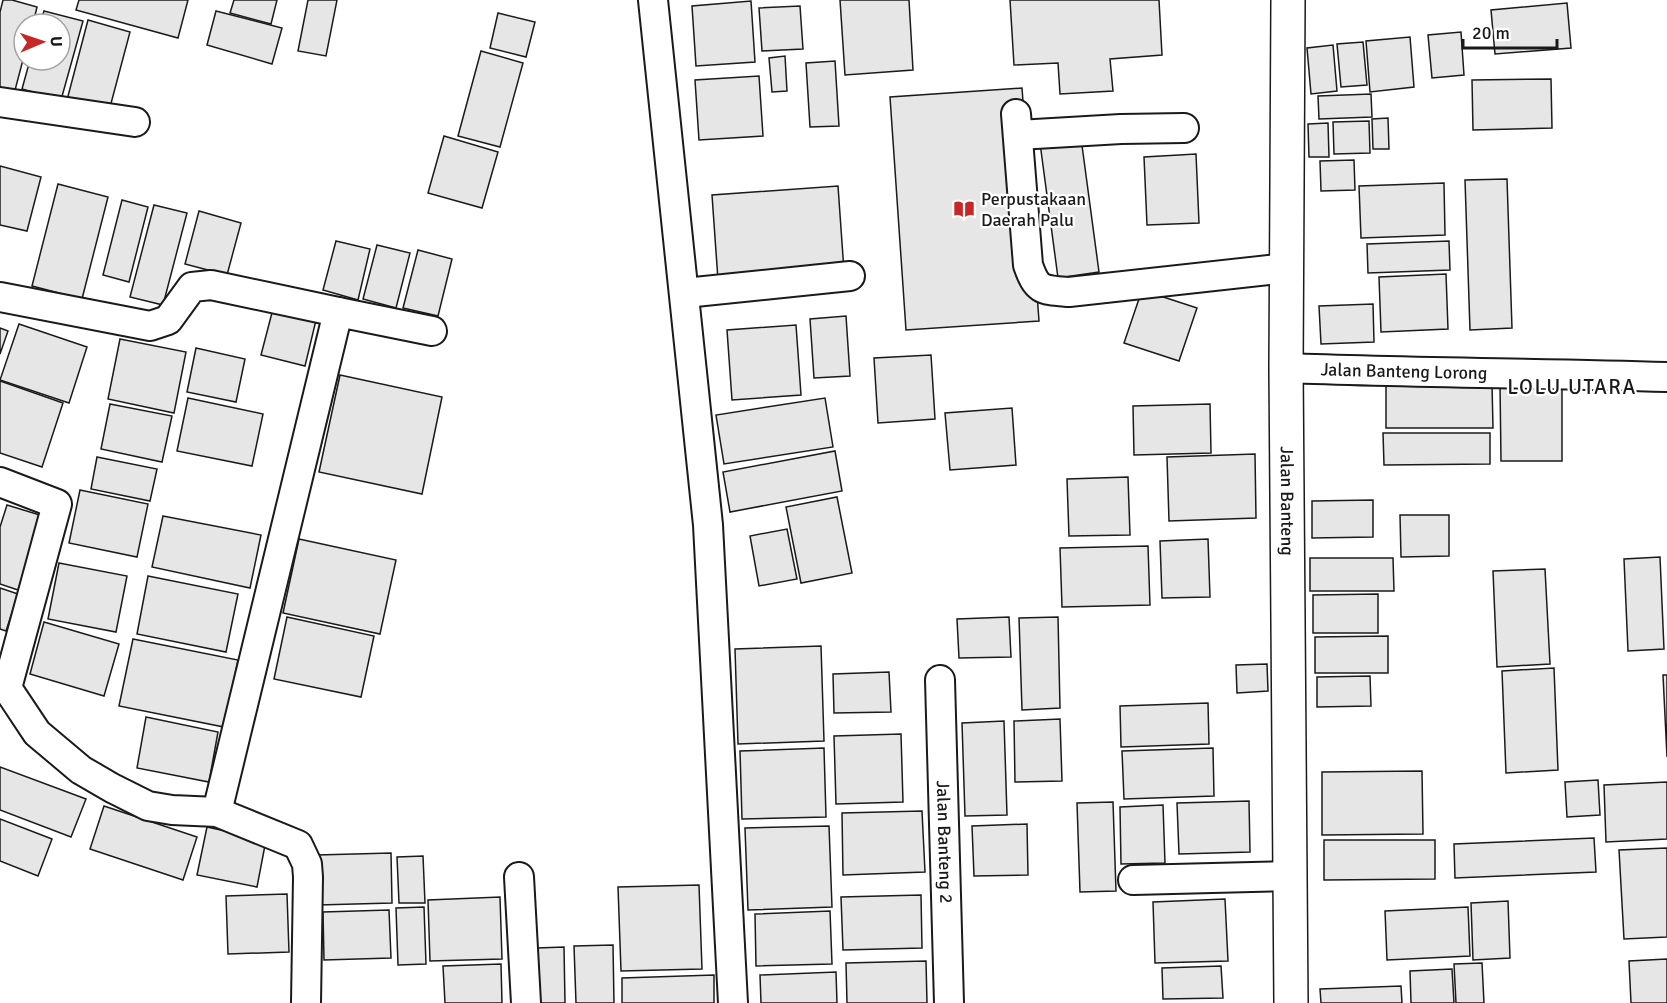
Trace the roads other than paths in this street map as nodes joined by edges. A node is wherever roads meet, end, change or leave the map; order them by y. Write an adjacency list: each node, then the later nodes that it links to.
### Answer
1 (653, 0): 8 (street)
2 (1288, 0): 6 (street, Jalan Banteng)
3 (0, 102): 4 (street)
4 (135, 122)
5 (1184, 128): 6 (street)
6 (1287, 268): 12 (street, Jalan Banteng)
7 (850, 276): 8 (street)
8 (685, 294): 22 (street)
9 (0, 297): 10 (street)
10 (338, 312): 11 (street); 16 (street)
11 (432, 332)
12 (1286, 368): 13 (street, Jalan Banteng Lorong); 17 (street, Jalan Banteng)
13 (1667, 377)
14 (0, 482): 16 (street)
15 (940, 680): 23 (street, Jalan Banteng 2)
16 (217, 812): 20 (street)
17 (1289, 876): 19 (street); 24 (street, Jalan Banteng)
18 (519, 877): 21 (street)
19 (1133, 880)
20 (306, 1003)
21 (526, 1003)
22 (733, 1003)
23 (948, 1003)
24 (1291, 1003)

